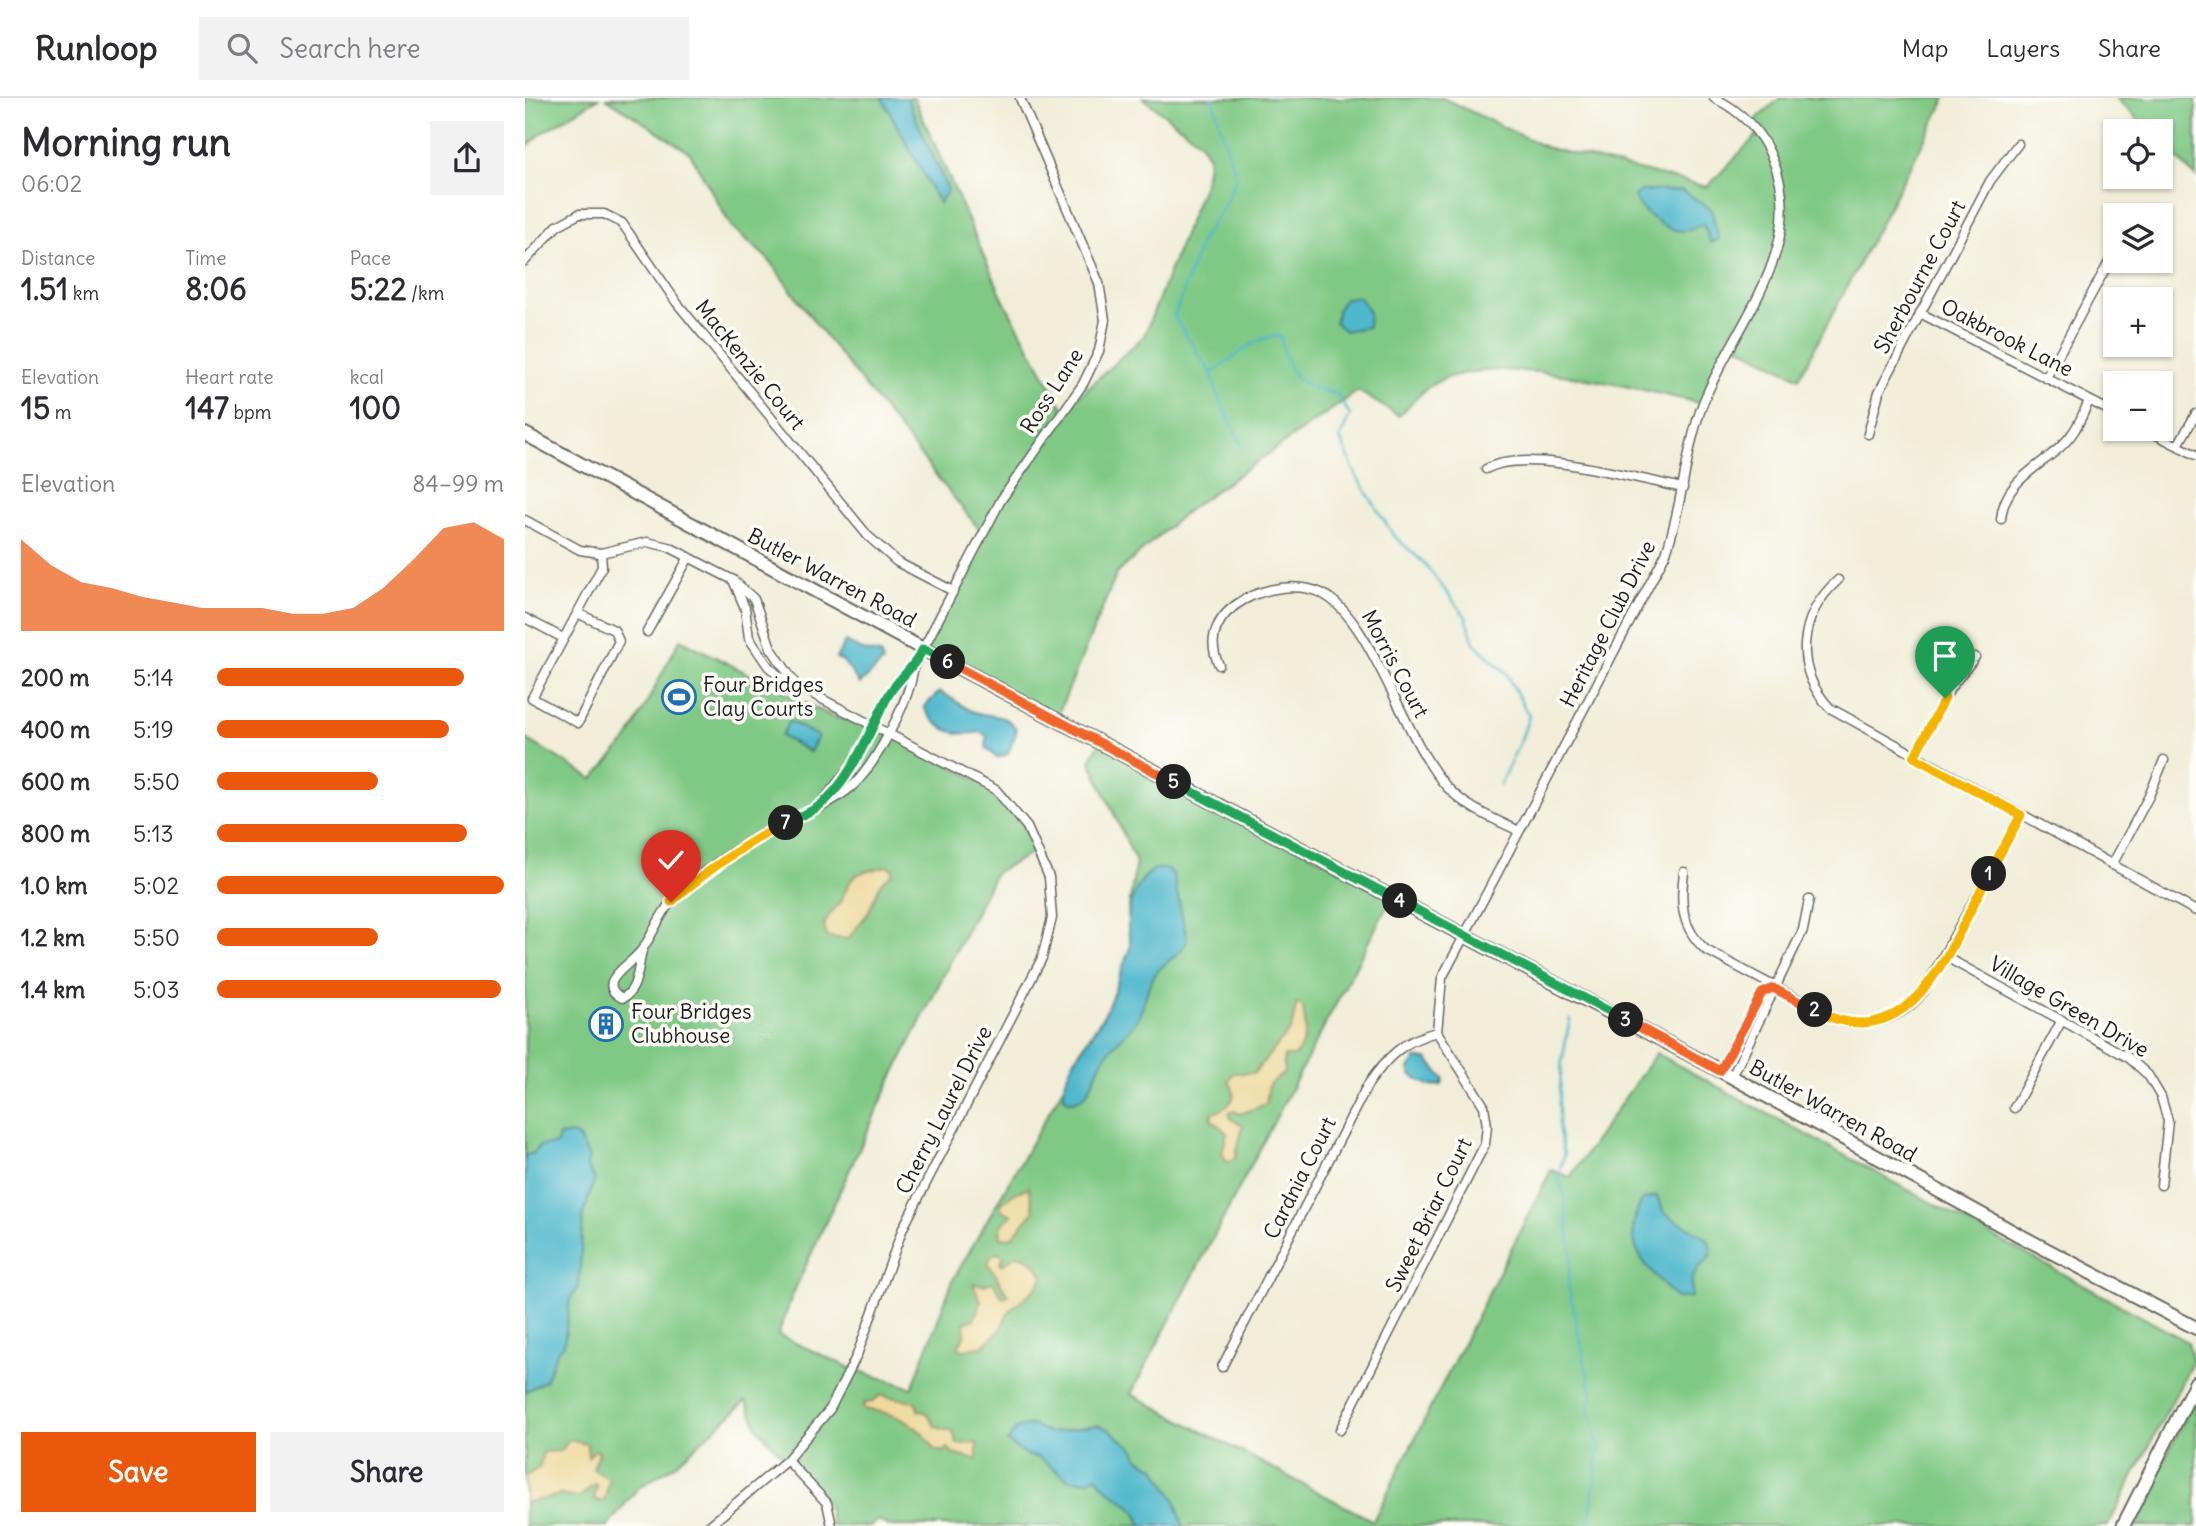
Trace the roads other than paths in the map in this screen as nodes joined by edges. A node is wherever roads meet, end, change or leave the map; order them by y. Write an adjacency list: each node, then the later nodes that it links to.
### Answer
1 (1020, 98): 24 (street, Ross Lane)
2 (1714, 98): 17 (street, Heritage Club Drive)
3 (2018, 144): 6 (street, Sherbourne Court)
4 (525, 261): 24 (street, MacKenzie Court)
5 (2103, 273): 7 (street)
6 (1920, 313): 7 (street, Oakbrook Lane); 12 (street, Sherbourne Court)
7 (2046, 378): 8 (street, Oakbrook Lane)
8 (2089, 401): 9 (street, Oakbrook Lane); 18 (street)
9 (2103, 408)
10 (2196, 414): 14 (street)
11 (525, 434): 29 (main road, Butler Warren Road)
12 (1868, 434)
13 (2170, 441): 14 (street)
14 (2178, 445): 15 (street)
15 (2196, 455)
16 (1486, 469): 17 (street)
17 (1683, 488): 40 (street, Heritage Club Drive)
18 (2001, 519)
19 (525, 520): 20 (street)
20 (601, 553): 21 (street); 25 (street)
21 (689, 557): 22 (street); 27 (street)
22 (733, 580): 33 (street); 33 (street, Cherry Laurel Drive)
23 (1838, 580): 36 (street)
24 (953, 590): 29 (street, Ross Lane)
25 (577, 613): 28 (street); 28 (street)
26 (525, 618): 28 (street)
27 (647, 632)
28 (563, 638)
29 (923, 649): 32 (street, Ross Lane); 45 (main road, Butler Warren Road)
30 (1975, 657): 36 (street)
31 (1219, 665): 40 (street, Morris Court)
32 (913, 668): 34 (street); 35 (street)
33 (794, 682): 34 (street, Cherry Laurel Drive)
34 (875, 725): 35 (street, Cherry Laurel Drive); 38 (street)
35 (888, 732): 38 (street); 58 (street, Cherry Laurel Drive)
36 (1914, 757): 39 (street)
37 (2164, 760): 41 (street)
38 (820, 805): 46 (street)
39 (2021, 815): 41 (street); 47 (street)
40 (1519, 831): 45 (street, Heritage Club Drive)
41 (2112, 864): 44 (street)
42 (1684, 872): 48 (street)
43 (1809, 900): 48 (street)
44 (2196, 911)
45 (1463, 934): 50 (street); 51 (main road, Butler Warren Road)
46 (642, 951): 46 (street)
47 (1944, 956): 48 (street); 49 (street, Village Green Drive)
48 (1773, 988): 51 (street); 51 (street)
49 (2062, 1020): 52 (street); 53 (street, Village Green Drive)
50 (1437, 1032): 55 (street, Cardnia Court); 57 (street, Sweet Briar Court)
51 (1726, 1074): 54 (main road, Butler Warren Road)
52 (2014, 1108)
53 (2161, 1185)
54 (2196, 1328)
55 (1222, 1367)
56 (2196, 1382): 61 (main road)
57 (1340, 1430)
58 (787, 1460): 59 (street, Cherry Laurel Drive); 60 (street)
59 (709, 1526)
60 (832, 1526)
61 (2123, 1526)

